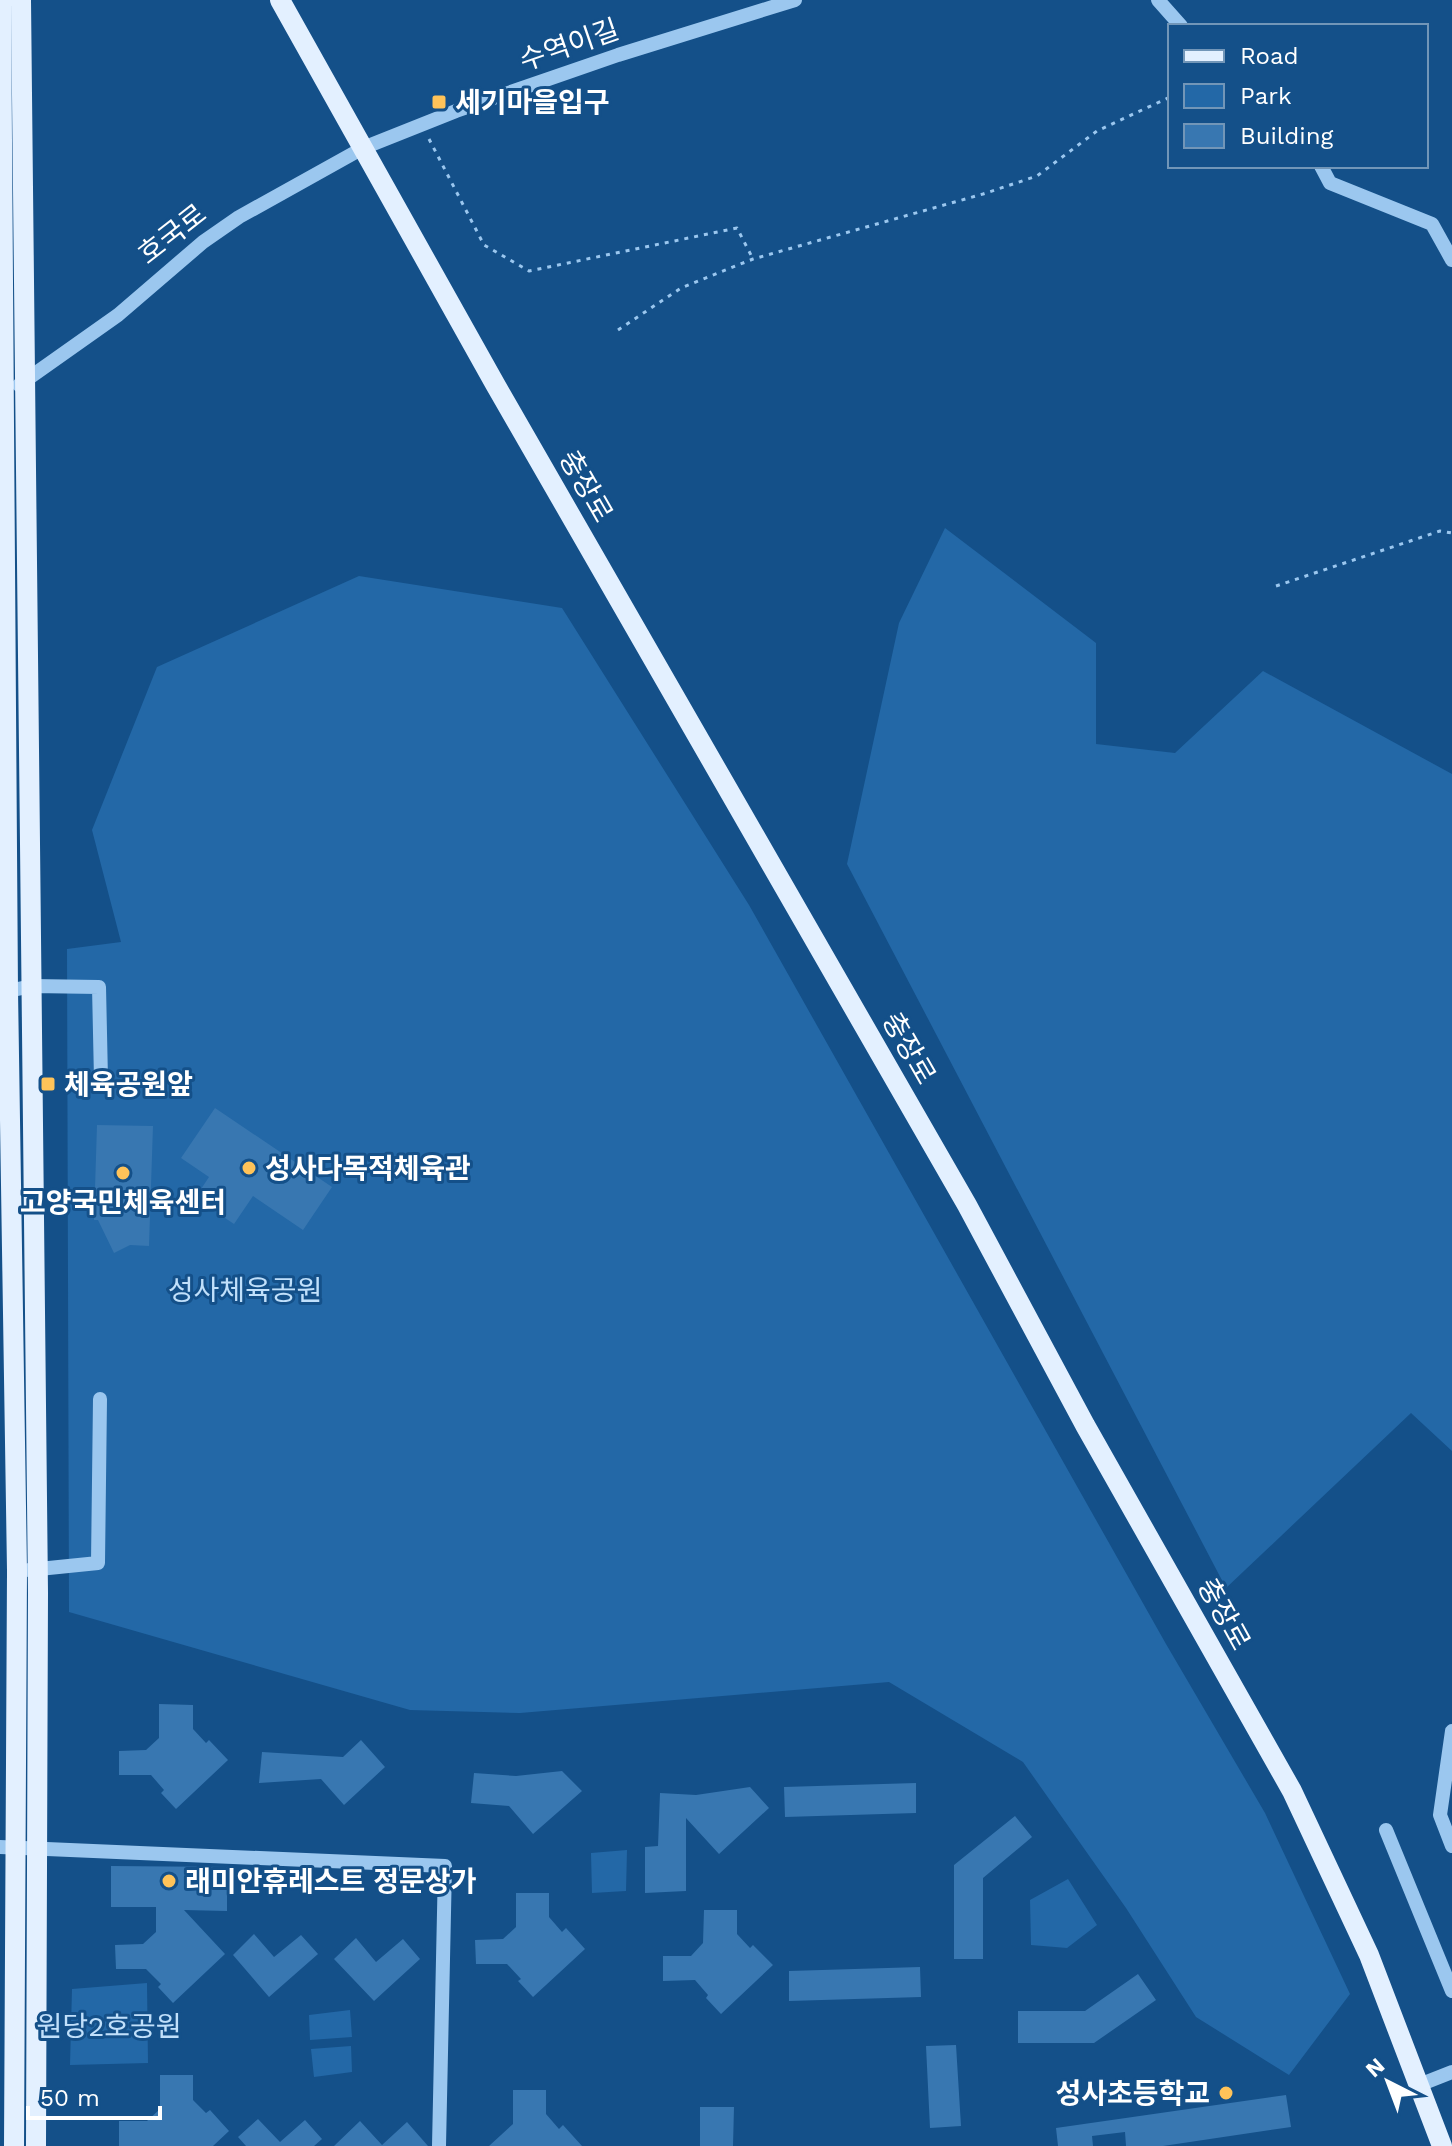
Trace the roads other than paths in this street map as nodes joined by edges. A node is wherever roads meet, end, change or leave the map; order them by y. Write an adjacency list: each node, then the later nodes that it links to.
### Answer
1 (1, 0): 11 (main road)
2 (21, 0): 10 (main road)
3 (280, 0): 7 (main road, 충장로)
4 (795, 0): 7 (street, 수역이길)
5 (1158, 0): 6 (street)
6 (1179, 24)
7 (363, 148): 10 (street, 호국로); 26 (main road, 충장로)
8 (1322, 168): 9 (street)
9 (1452, 260)
10 (27, 380): 11 (street, 호국로); 13 (main road)
11 (2, 395): 12 (main road)
12 (2, 457): 14 (main road)
13 (32, 986): 14 (street); 15 (street); 17 (main road)
14 (8, 991): 18 (main road)
15 (101, 1079)
16 (100, 1399): 17 (street)
17 (38, 1569): 18 (street); 23 (main road)
18 (17, 1571): 22 (main road)
19 (1452, 1731): 21 (street)
20 (1386, 1830): 24 (street)
21 (1452, 1846)
22 (8, 1848): 23 (street); 27 (main road)
23 (38, 1849): 28 (main road); 29 (street)
24 (1452, 1991)
25 (1452, 2072): 26 (street)
26 (1419, 2085): 30 (main road, 충장로)
27 (14, 2146)
28 (36, 2146)
29 (439, 2146)
30 (1442, 2146)

